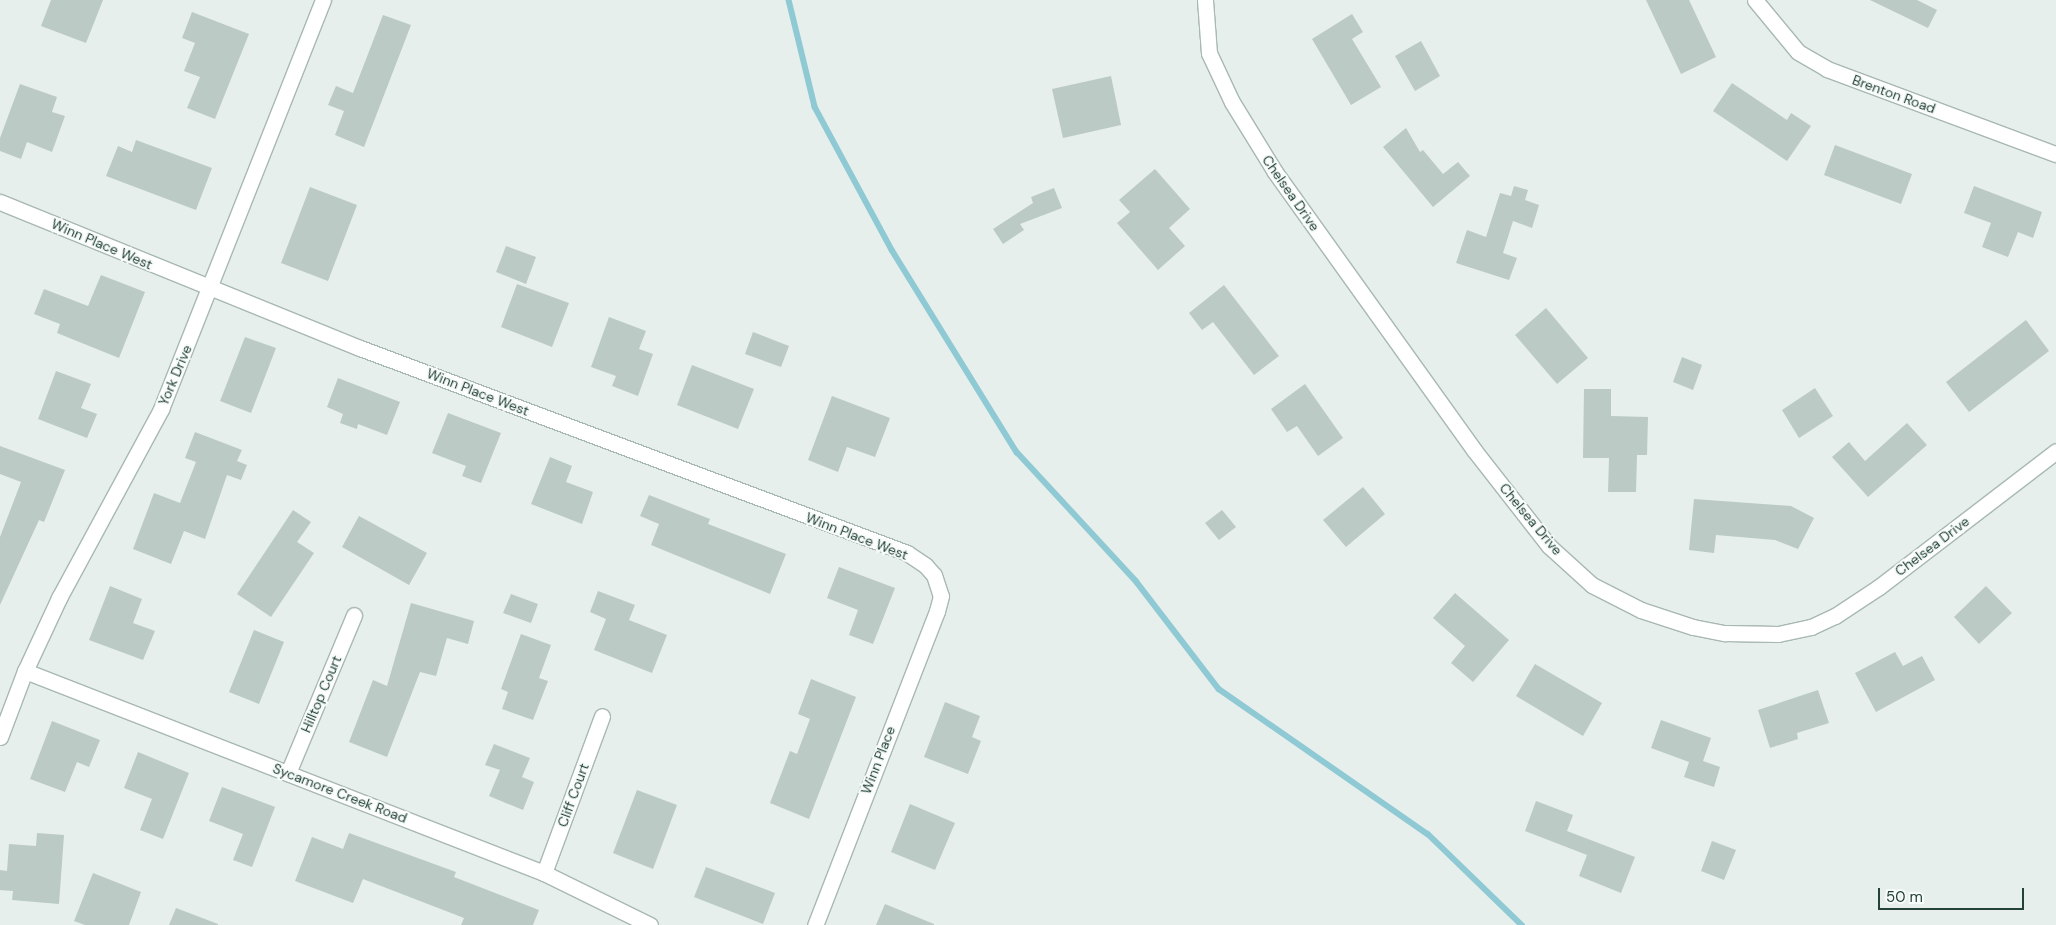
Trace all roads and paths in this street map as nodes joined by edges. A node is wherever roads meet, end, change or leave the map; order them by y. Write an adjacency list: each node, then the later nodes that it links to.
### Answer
1 (323, 0): 6 (street, York Drive)
2 (1205, 0): 7 (street, Chelsea Drive)
3 (1755, 0): 4 (street, Brenton Road)
4 (2056, 154)
5 (0, 202): 6 (street, Winn Place West)
6 (211, 289): 8 (street, Winn Place West); 10 (street, York Drive)
7 (2056, 451)
8 (941, 596): 16 (street, Winn Place)
9 (354, 614): 13 (street, Hilltop Court)
10 (25, 671): 12 (street, York Drive); 13 (street, Sycamore Creek Road)
11 (602, 716): 14 (street, Cliff Court)
12 (0, 737)
13 (288, 773): 14 (street, Sycamore Creek Road)
14 (544, 873): 15 (street, Sycamore Creek Road)
15 (650, 925)
16 (815, 925)

